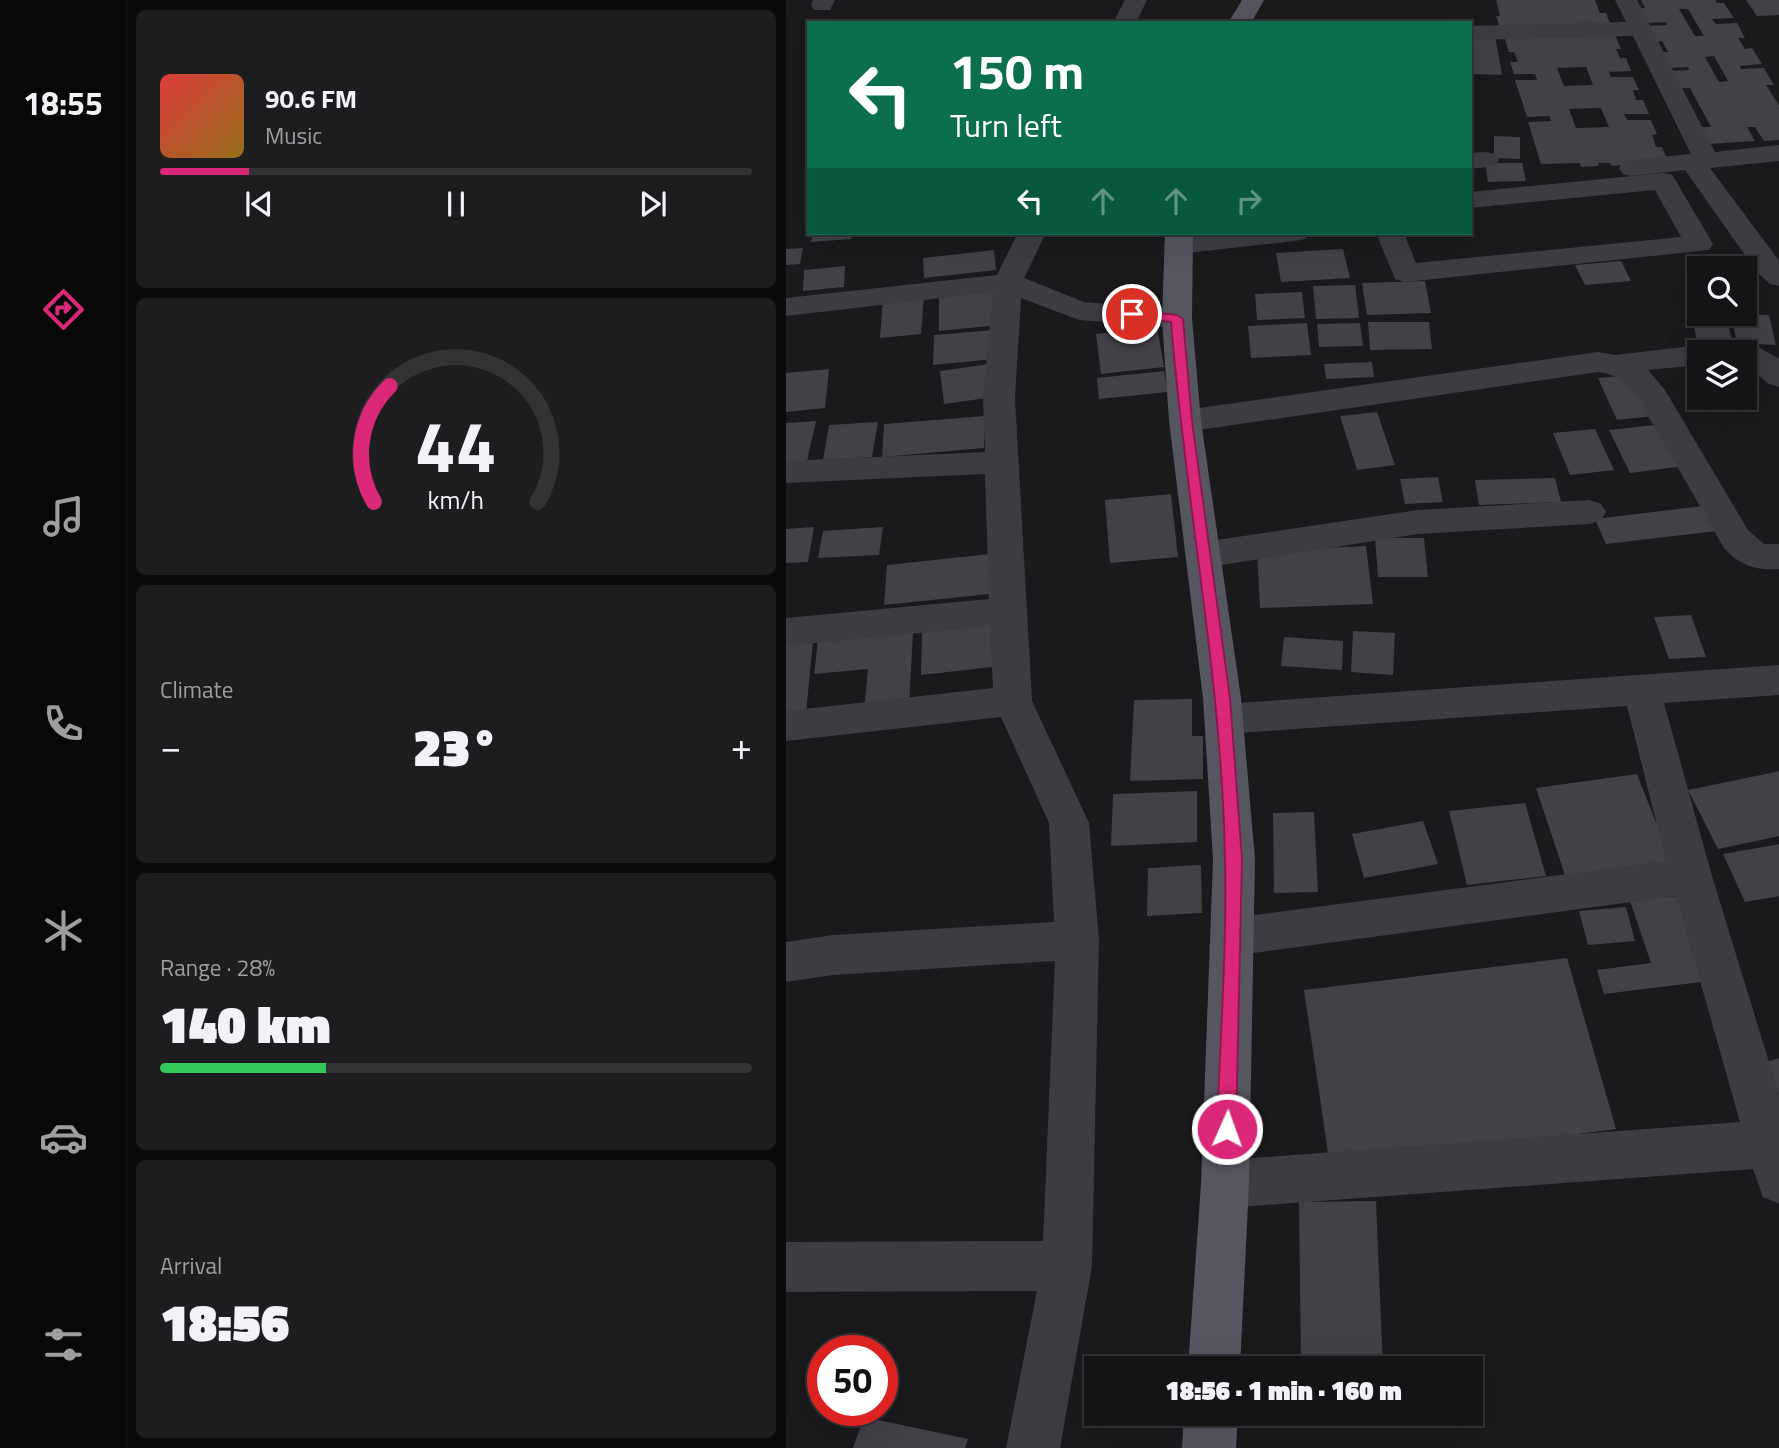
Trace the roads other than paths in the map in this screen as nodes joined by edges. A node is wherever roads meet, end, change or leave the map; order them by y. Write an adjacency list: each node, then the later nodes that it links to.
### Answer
1 (1137, 0): 4 (street)
2 (1253, 0): 5 (main road)
3 (1627, 0): 6 (street)
4 (1125, 21)
5 (1240, 21)
6 (1639, 24): 7 (street); 9 (street)
7 (1472, 33)
8 (1779, 153): 9 (street)
9 (1700, 162): 10 (street); 16 (street)
10 (1578, 173)
11 (1472, 200): 14 (street)
12 (1031, 235): 17 (street)
13 (1256, 235): 15 (street)
14 (1391, 235)
15 (1179, 239): 19 (main road)
16 (1779, 278)
17 (1013, 284): 18 (street); 19 (street); 25 (street)
18 (786, 307)
19 (1177, 319): 24 (main road)
20 (1687, 356): 22 (street)
21 (1757, 357): 23 (street)
22 (1619, 364): 24 (street); 29 (street)
23 (1779, 377)
24 (1185, 421): 28 (main road)
25 (1002, 462): 26 (street); 30 (street)
26 (786, 472)
27 (1589, 512): 28 (street)
28 (1203, 555): 35 (main road)
29 (1779, 556)
30 (1007, 611): 31 (street); 34 (street)
31 (786, 632)
32 (1779, 680): 33 (street)
33 (1641, 688): 35 (street); 37 (street)
34 (1014, 701): 36 (street); 39 (street)
35 (1224, 719): 38 (main road)
36 (786, 726)
37 (1691, 876): 38 (street); 41 (street)
38 (1232, 937): 42 (main road)
39 (1077, 940): 40 (street); 43 (street)
40 (786, 962)
41 (1774, 1162): 42 (street)
42 (1225, 1184): 45 (main road)
43 (1067, 1266): 44 (street); 47 (street)
44 (786, 1267)
45 (1215, 1356)
46 (1210, 1426): 48 (main road)
47 (1033, 1448)
48 (1209, 1448)

